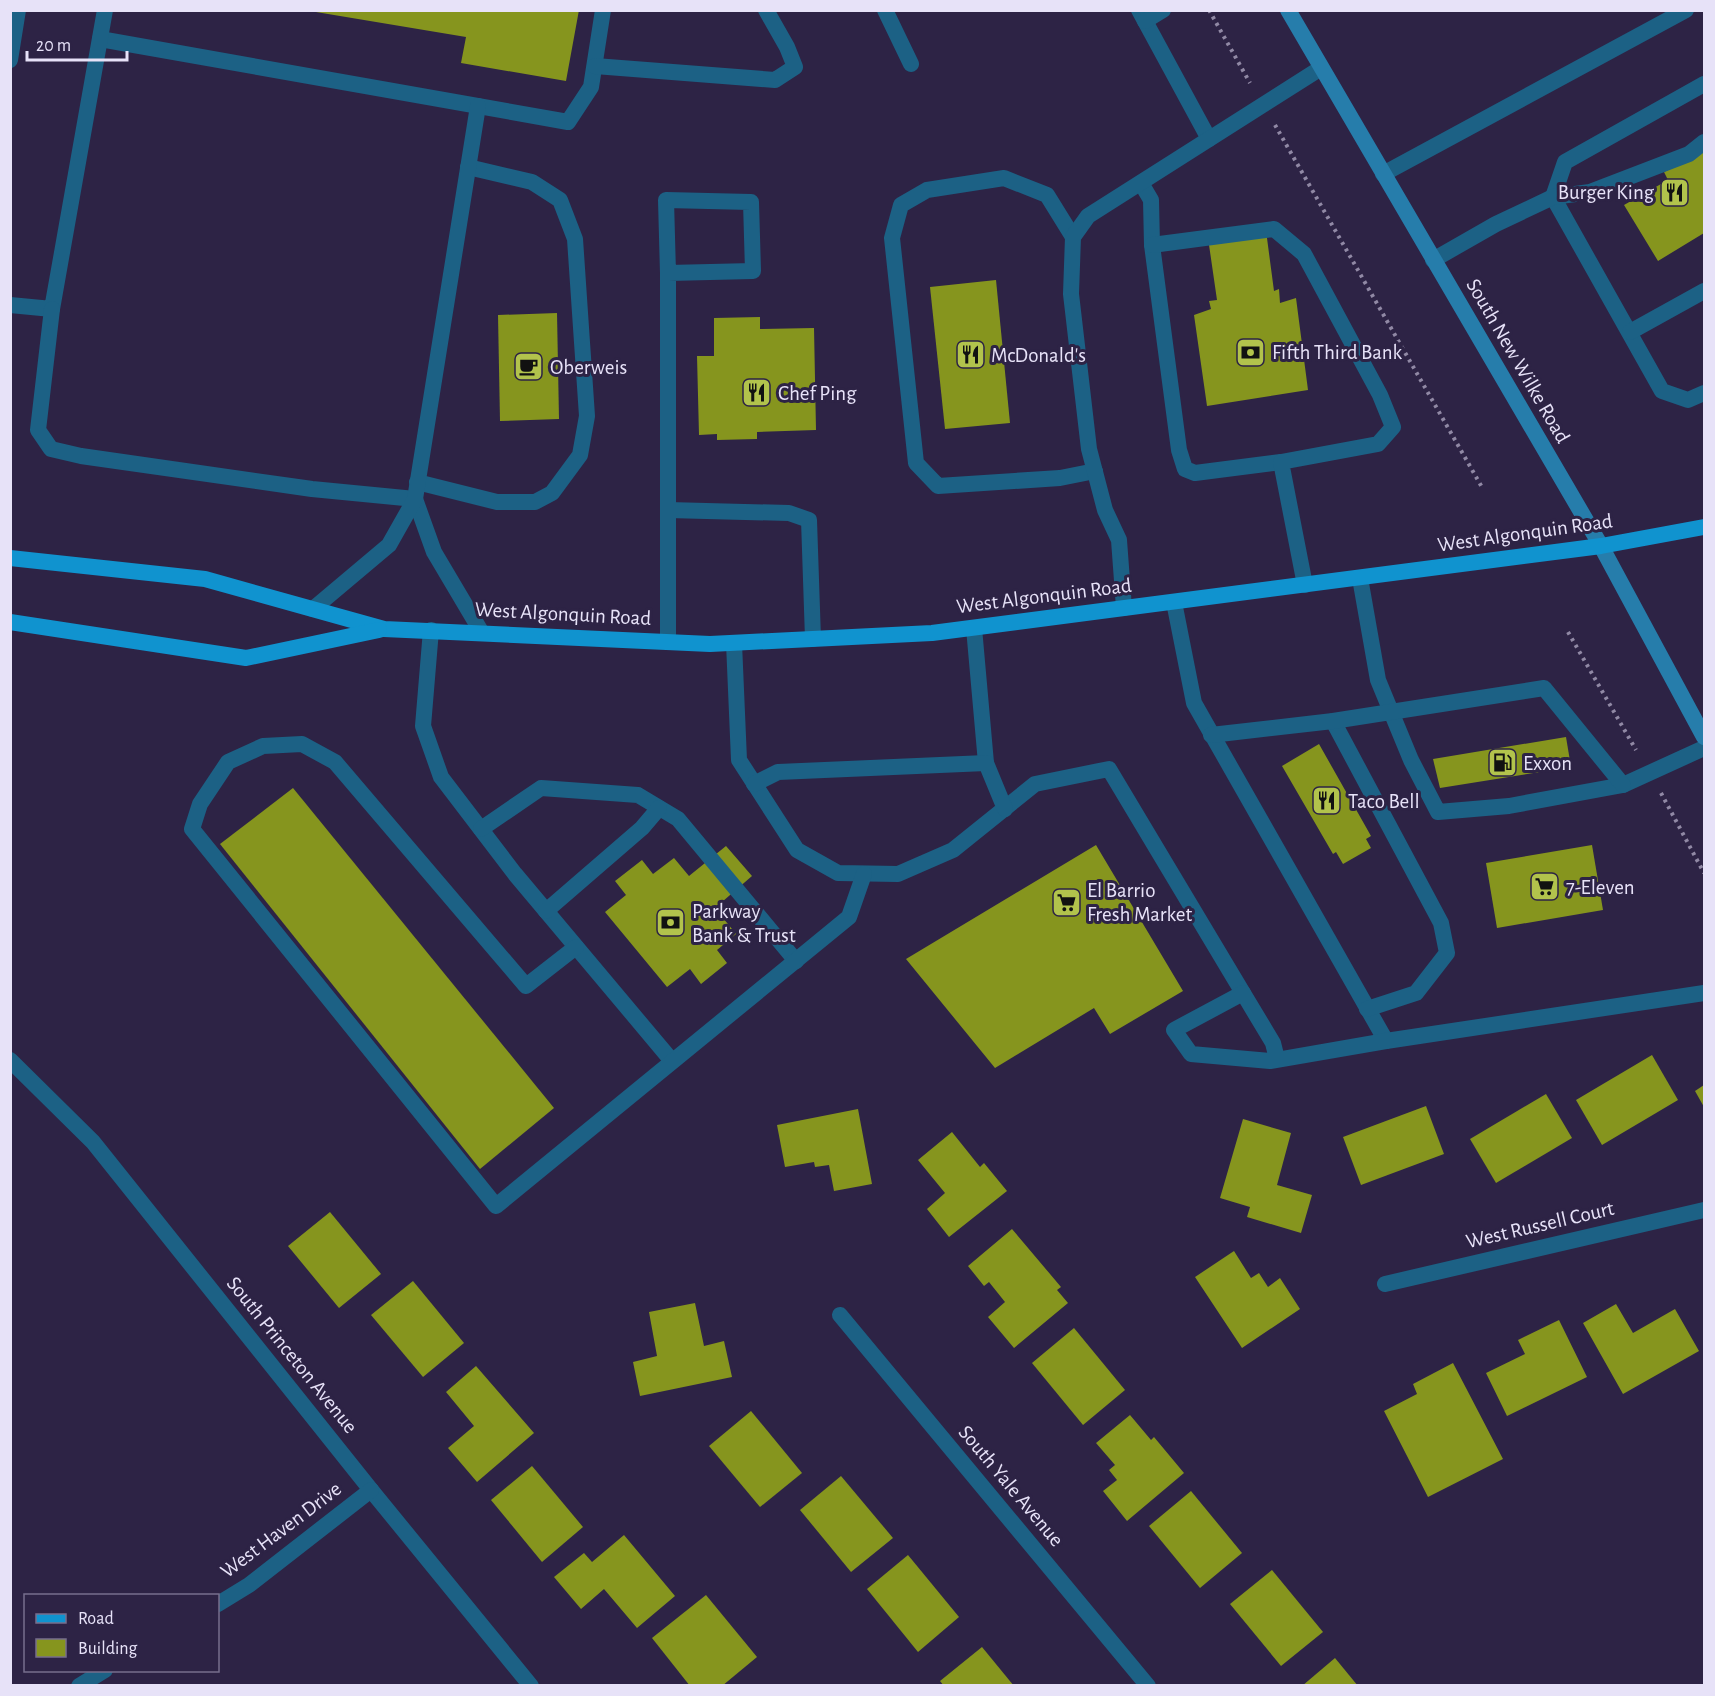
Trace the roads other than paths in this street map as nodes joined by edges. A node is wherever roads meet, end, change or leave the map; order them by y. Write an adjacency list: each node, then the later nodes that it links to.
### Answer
1 (105, 10): 10 (street)
2 (603, 10): 13 (street)
3 (766, 10): 13 (street)
4 (885, 10): 12 (street)
5 (1163, 10): 9 (street)
6 (1288, 10): 14 (main road, South New Wilke Road)
7 (1686, 10): 20 (street)
8 (15, 14): 11 (street)
9 (1142, 16): 17 (street)
10 (100, 39): 16 (street); 29 (street)
11 (10, 60)
12 (911, 64)
13 (595, 66): 16 (street)
14 (1321, 68): 17 (street); 20 (main road, South New Wilke Road)
15 (1704, 84): 22 (street)
16 (478, 106): 19 (street)
17 (1209, 139): 21 (street)
18 (1704, 142): 22 (street)
19 (468, 167): 34 (street); 34 (street)
20 (1383, 174): 25 (main road, South New Wilke Road)
21 (1141, 183): 23 (street); 24 (street)
22 (1553, 197): 25 (street); 30 (street)
23 (1073, 237): 33 (street); 33 (street)
24 (1152, 245): 32 (street); 32 (street)
25 (1433, 260): 38 (main road, South New Wilke Road)
26 (668, 273): 26 (street); 36 (street)
27 (1704, 291): 30 (street)
28 (10, 305): 29 (street)
29 (52, 309): 35 (street)
30 (1629, 332): 31 (street)
31 (1704, 393)
32 (1281, 462): 41 (street)
33 (1095, 471): 43 (street)
34 (417, 482): 35 (street)
35 (415, 499): 44 (street); 49 (street)
36 (668, 510): 50 (street); 51 (street)
37 (1704, 527): 38 (main road, West Algonquin Road)
38 (1601, 546): 40 (main road, West Algonquin Road); 55 (main road, South New Wilke Road)
39 (10, 558): 44 (main road, West Algonquin Road)
40 (1360, 578): 41 (main road, West Algonquin Road); 53 (street)
41 (1305, 585): 42 (main road, West Algonquin Road)
42 (1174, 602): 43 (main road, West Algonquin Road); 56 (street)
43 (1124, 608): 46 (main road, West Algonquin Road)
44 (313, 609): 47 (main road, West Algonquin Road)
45 (10, 622): 47 (main road, West Algonquin Road)
46 (974, 628): 50 (main road, West Algonquin Road); 58 (street)
47 (384, 629): 48 (main road, West Algonquin Road)
48 (431, 630): 49 (main road, West Algonquin Road); 63 (street)
49 (482, 633): 51 (main road, West Algonquin Road)
50 (813, 639): 52 (main road, West Algonquin Road)
51 (668, 642): 52 (main road, West Algonquin Road)
52 (734, 643): 59 (street)
53 (1391, 712): 54 (street); 60 (street); 60 (street)
54 (1332, 721): 56 (street); 70 (street)
55 (1702, 726)
56 (1211, 735): 70 (street)
57 (1704, 747): 60 (street)
58 (986, 762): 59 (street); 62 (street)
59 (754, 784): 64 (street)
60 (1623, 785)
61 (659, 808): 63 (street); 65 (street); 67 (street)
62 (1005, 809): 64 (street); 68 (street)
63 (481, 830): 65 (street)
64 (864, 874): 67 (street)
65 (546, 911): 66 (street)
66 (576, 947): 74 (street); 74 (street)
67 (796, 961): 74 (street)
68 (1243, 993): 72 (street); 72 (street)
69 (1704, 993): 71 (street)
70 (1368, 1009): 71 (street)
71 (1386, 1041): 72 (street)
72 (1277, 1059)
73 (10, 1060): 78 (street, South Princeton Avenue)
74 (672, 1062)
75 (1704, 1210): 76 (street, West Russell Court)
76 (1385, 1284)
77 (840, 1315): 83 (street, South Yale Avenue)
78 (371, 1490): 79 (street, West Haven Drive); 82 (street, South Princeton Avenue)
79 (219, 1603)
80 (103, 1672): 81 (street)
81 (79, 1686)
82 (531, 1686)
83 (1148, 1686)

